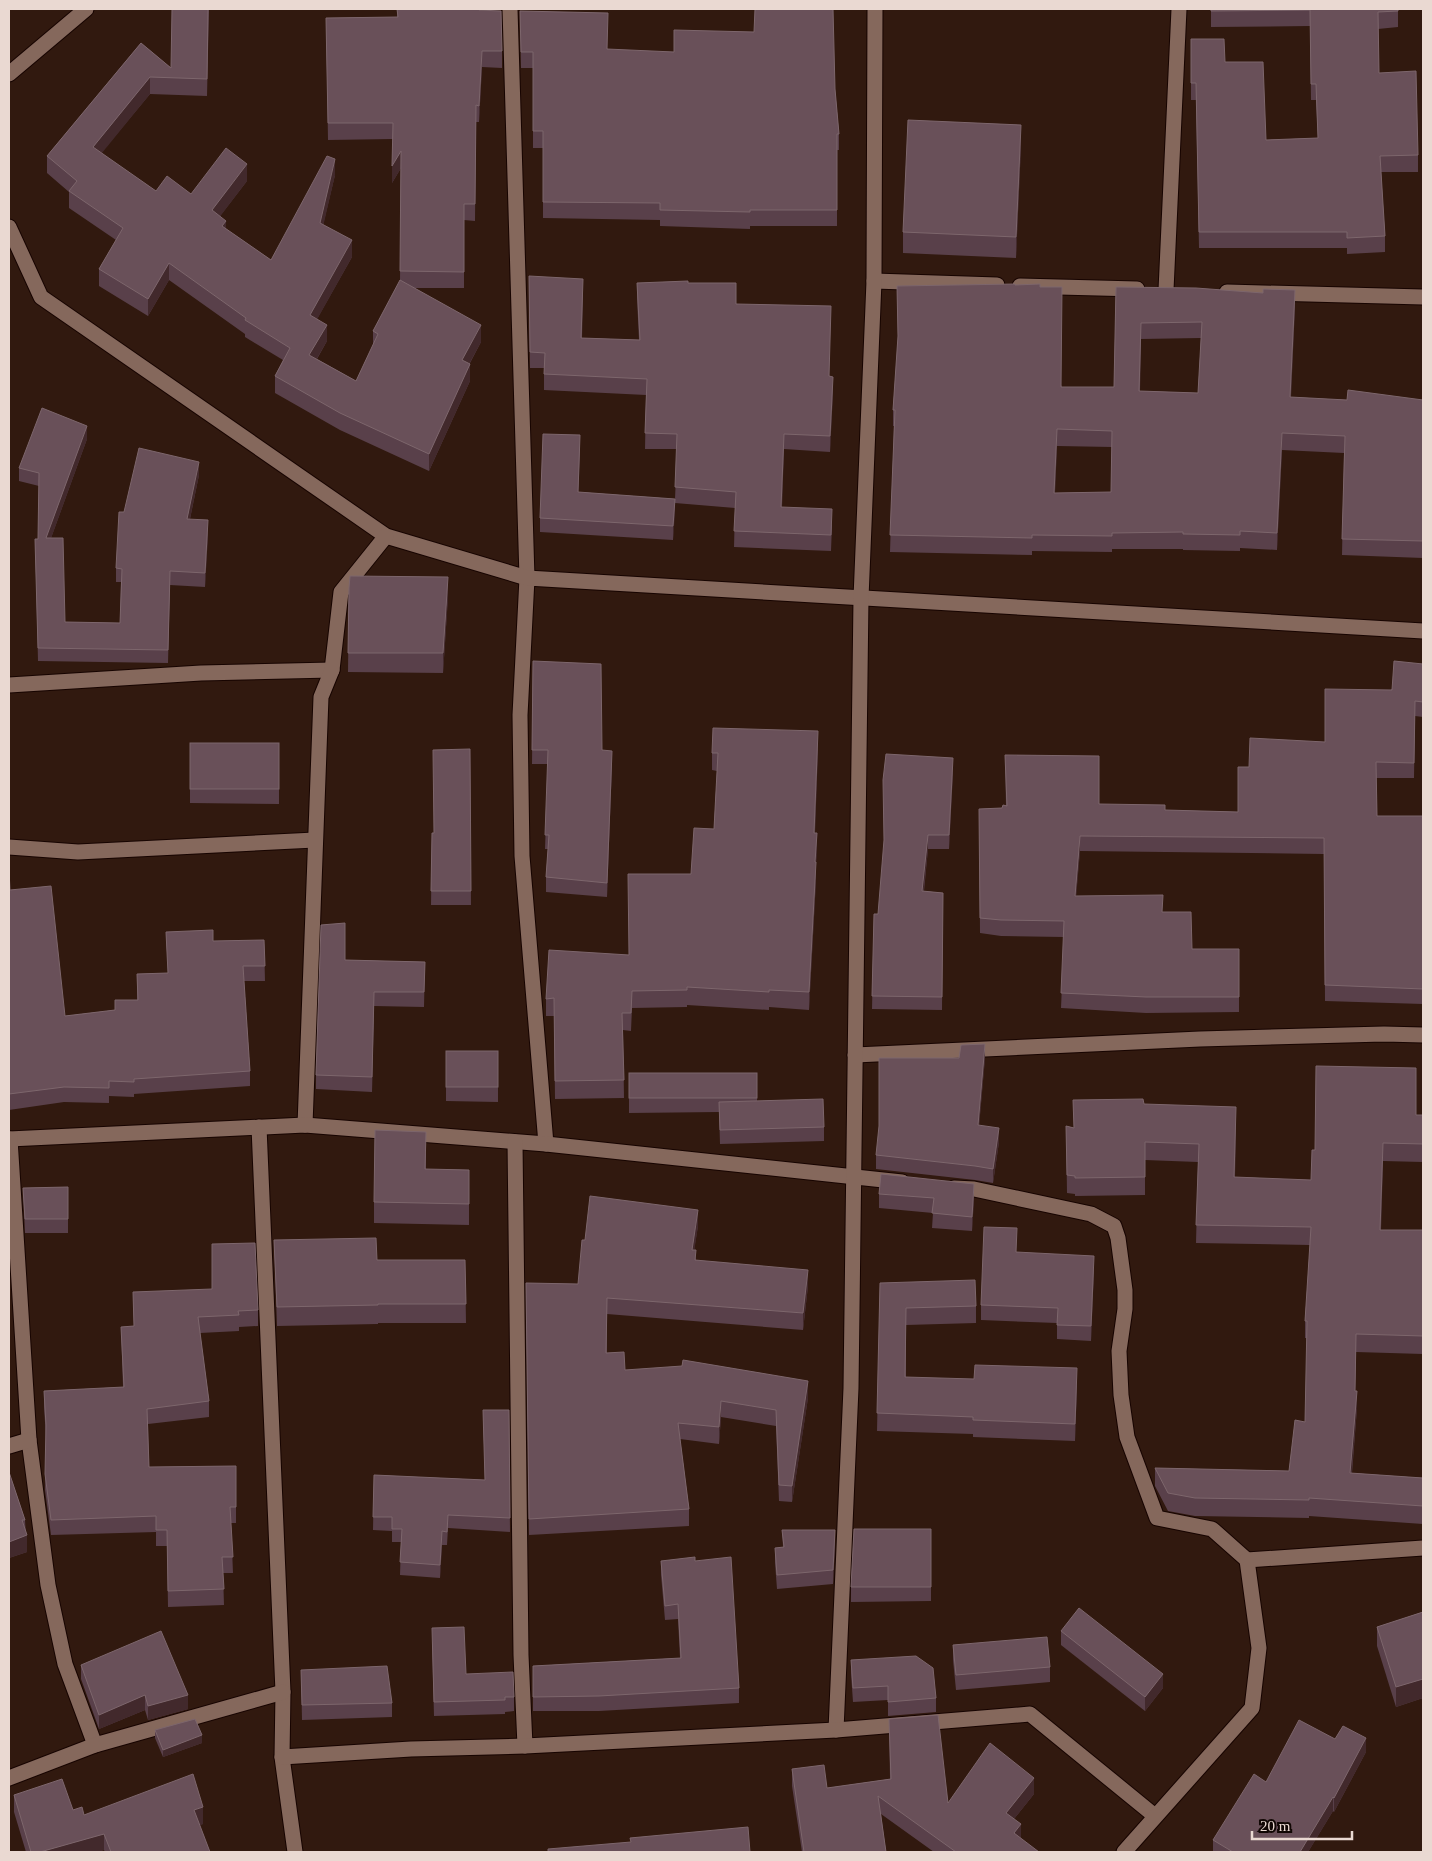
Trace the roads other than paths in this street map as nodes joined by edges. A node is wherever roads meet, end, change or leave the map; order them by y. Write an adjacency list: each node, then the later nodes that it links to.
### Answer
1 (86, 9): 5 (street)
2 (510, 9): 11 (street)
3 (875, 9): 7 (street)
4 (1179, 9): 7 (street)
5 (9, 74)
6 (9, 227): 10 (street)
7 (874, 282): 12 (street)
8 (1215, 291): 9 (street)
9 (1423, 297)
10 (386, 536): 11 (street); 14 (street)
11 (527, 578): 12 (street); 24 (street)
12 (861, 598): 13 (street); 19 (street)
13 (1423, 631)
14 (332, 670): 15 (street); 16 (street)
15 (9, 685)
16 (315, 840): 17 (street); 20 (street)
17 (9, 847)
18 (1423, 1035): 19 (street)
19 (855, 1055): 25 (street)
20 (304, 1125): 21 (street); 23 (street)
21 (259, 1127): 22 (street); 32 (street)
22 (9, 1139): 28 (street)
23 (515, 1142): 24 (street); 35 (street)
24 (546, 1144): 25 (street)
25 (854, 1178): 26 (street); 33 (street)
26 (918, 1184)
27 (937, 1186): 31 (street)
28 (29, 1440): 29 (street); 34 (street)
29 (9, 1446)
30 (1423, 1548): 31 (street)
31 (1247, 1560): 38 (street)
32 (283, 1692): 34 (street); 36 (street)
33 (836, 1730): 35 (street); 38 (street)
34 (95, 1745): 37 (street)
35 (526, 1746): 36 (street)
36 (282, 1757): 39 (street)
37 (9, 1778)
38 (1155, 1816): 40 (street)
39 (295, 1852)
40 (1124, 1852)

